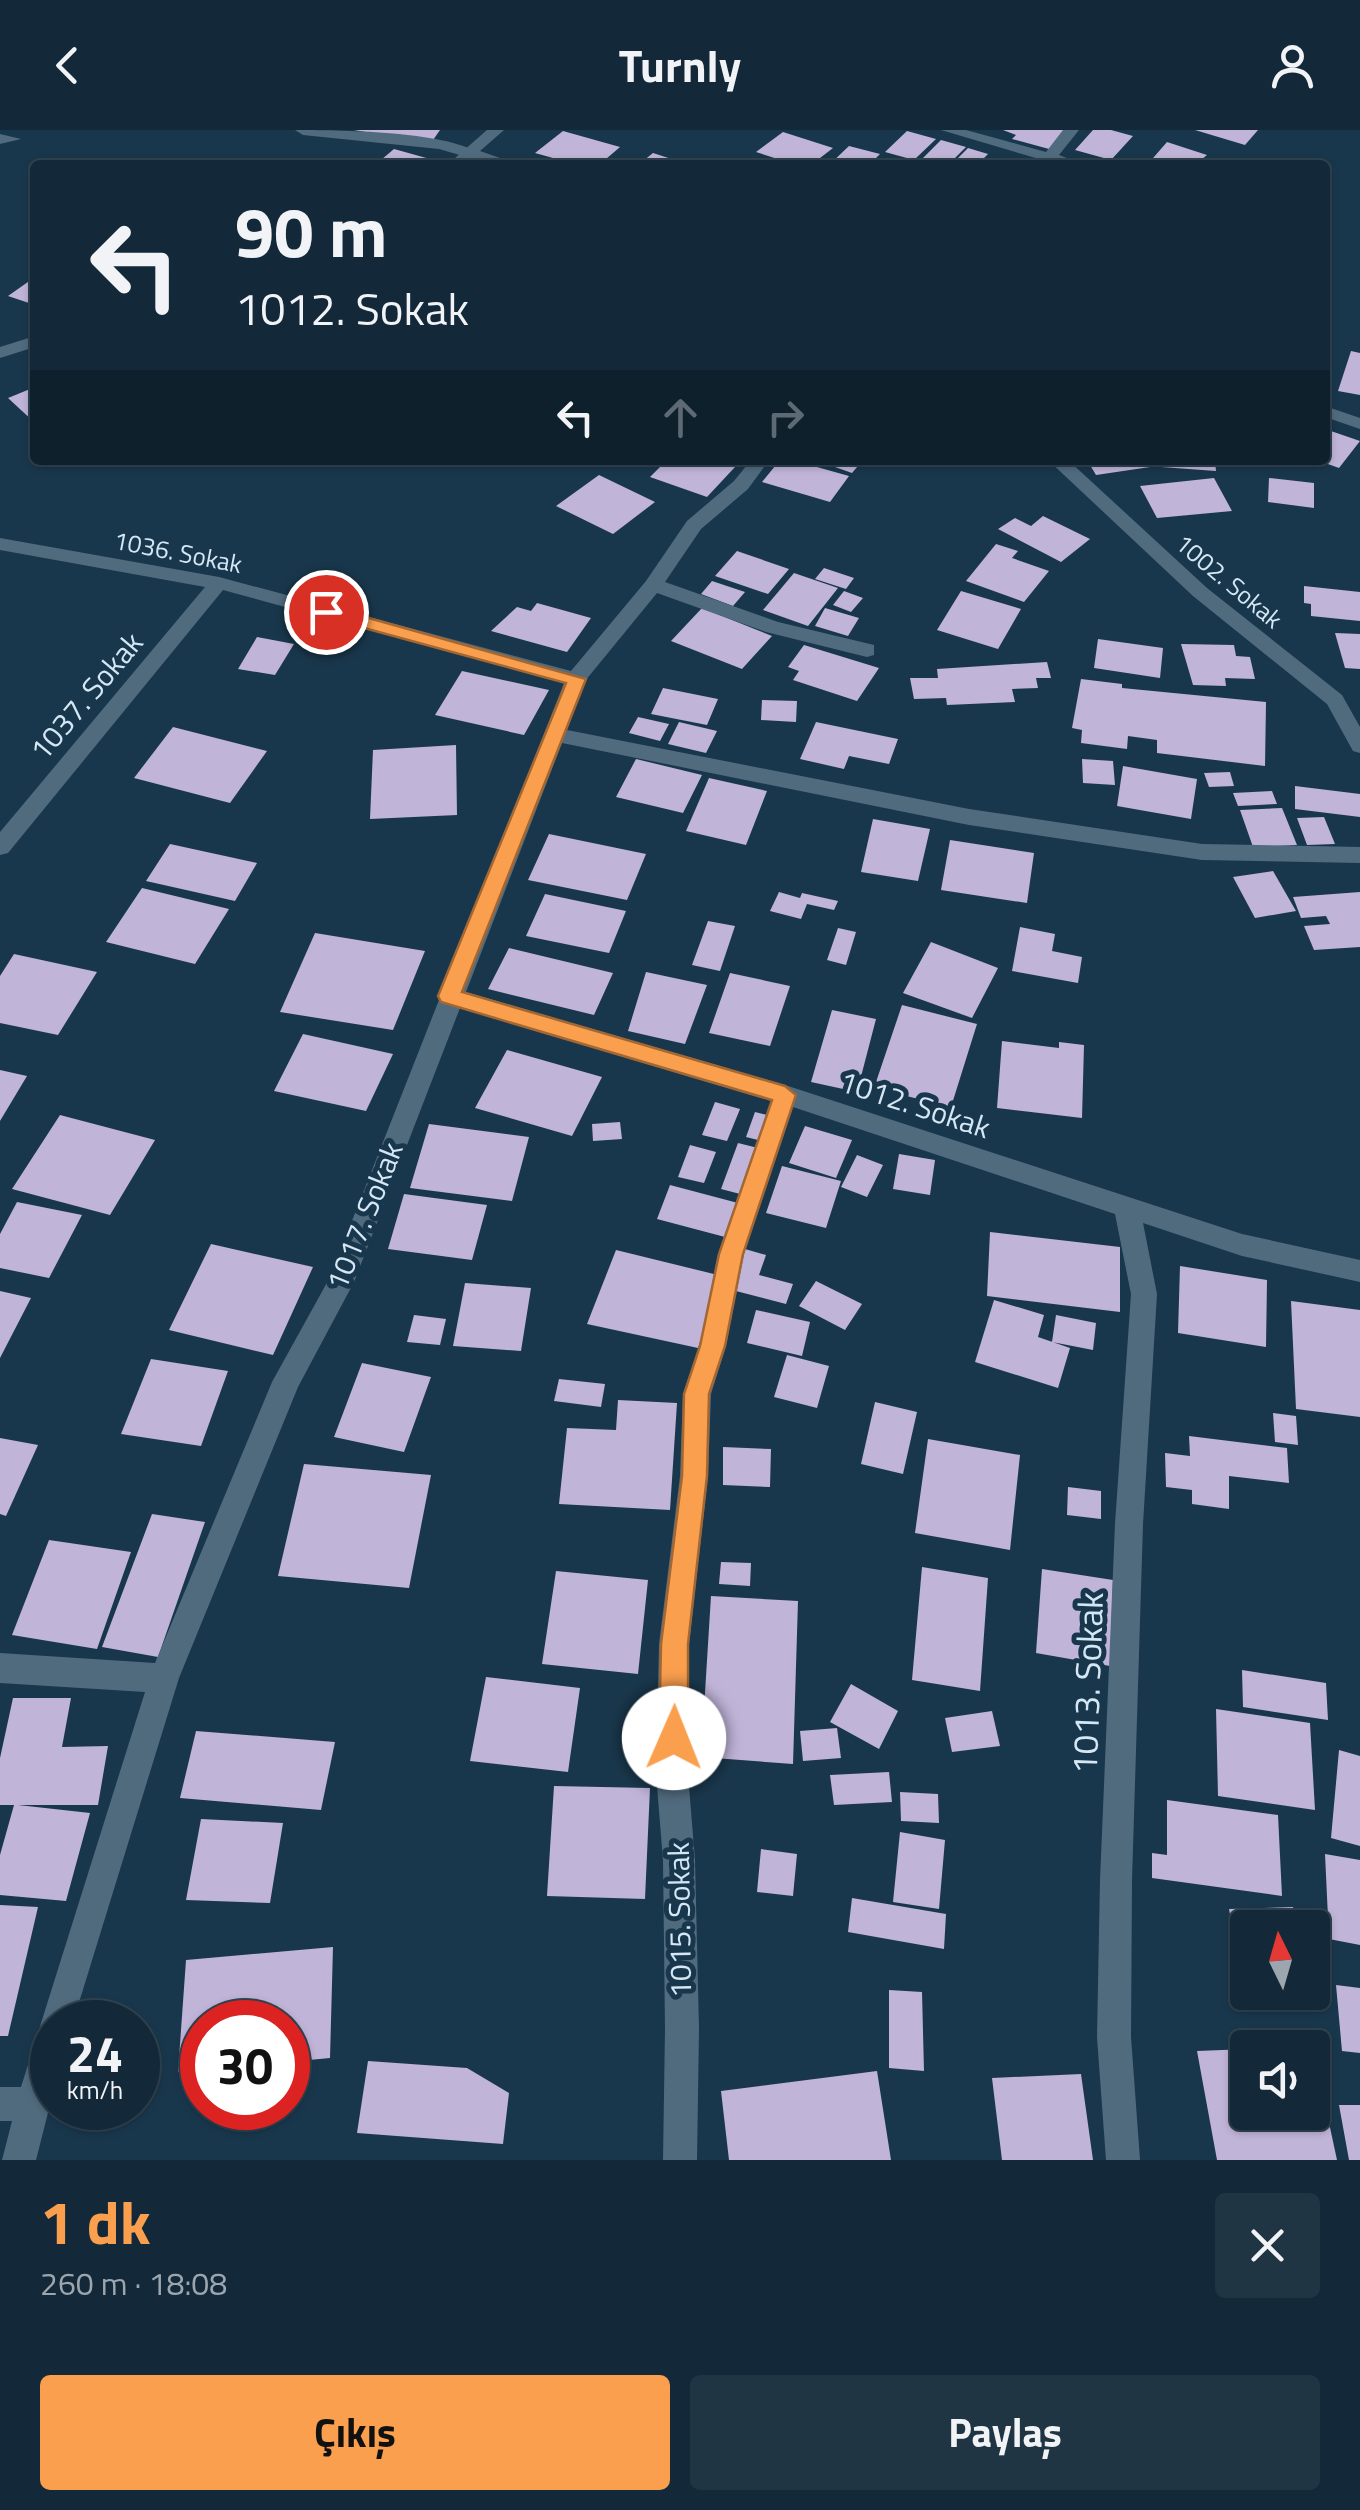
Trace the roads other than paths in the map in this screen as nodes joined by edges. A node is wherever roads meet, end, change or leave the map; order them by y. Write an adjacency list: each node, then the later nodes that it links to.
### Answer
1 (303, 130): 5 (street)
2 (496, 130): 5 (street)
3 (949, 130): 8 (street)
4 (1071, 130): 9 (street)
5 (470, 153): 6 (street); 7 (street)
6 (461, 160)
7 (494, 160)
8 (1043, 160)
9 (1047, 160)
10 (30, 343): 11 (street)
11 (0, 353)
12 (1330, 413): 13 (street)
13 (1360, 424)
14 (756, 465): 18 (street, 1017. Sokak)
15 (1061, 465): 22 (street, 1002. Sokak)
16 (0, 544): 17 (street, 1036. Sokak)
17 (219, 582): 20 (street, 1036. Sokak); 23 (street, 1037. Sokak)
18 (653, 585): 19 (street); 20 (street, 1017. Sokak)
19 (868, 650)
20 (576, 679): 21 (street, 1017. Sokak)
21 (557, 735): 24 (street); 25 (street, 1017. Sokak)
22 (1360, 746)
23 (0, 847)
24 (1360, 855)
25 (449, 996): 26 (street, 1012. Sokak); 30 (street, 1017. Sokak)
26 (785, 1095): 27 (street, 1012. Sokak); 35 (street, 1015. Sokak)
27 (1128, 1210): 28 (street, 1012. Sokak); 36 (street, 1013. Sokak)
28 (1360, 1272)
29 (0, 1668): 30 (street)
30 (164, 1678): 31 (street, 1017. Sokak)
31 (63, 2000)
32 (30, 2076): 33 (street)
33 (15, 2104): 34 (street)
34 (19, 2160)
35 (680, 2160)
36 (1122, 2160)

